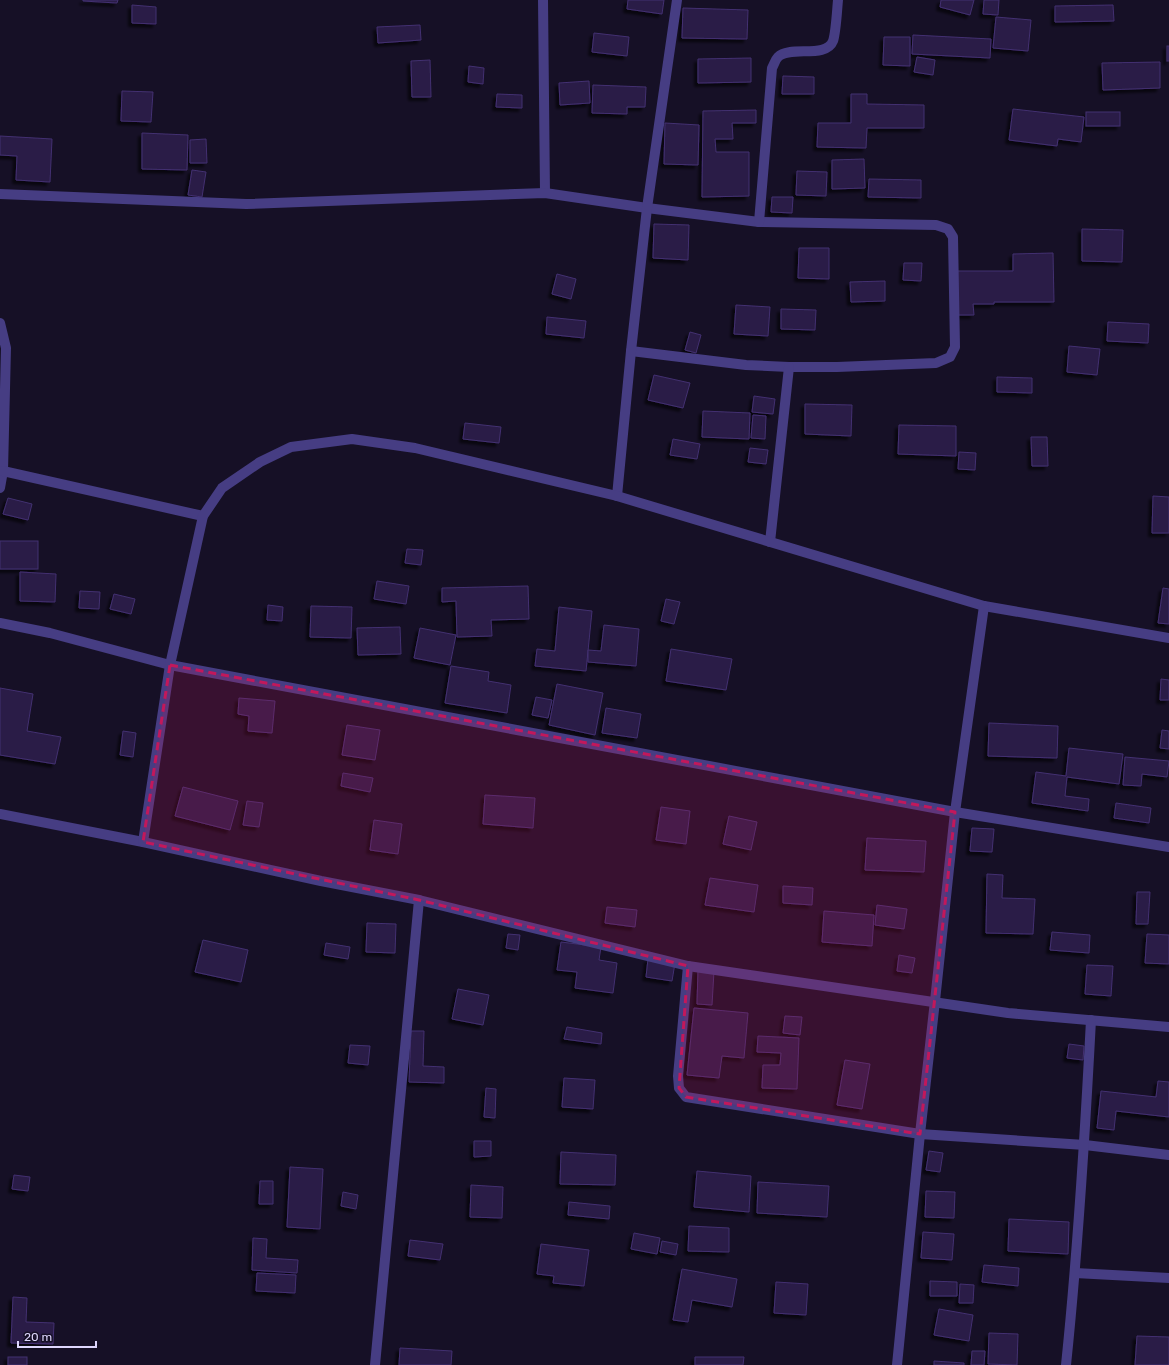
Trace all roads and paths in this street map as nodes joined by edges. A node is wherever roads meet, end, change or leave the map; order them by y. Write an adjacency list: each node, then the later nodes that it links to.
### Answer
1 (543, 0): 4 (street)
2 (677, 0): 6 (street)
3 (838, 0): 7 (street)
4 (544, 193): 5 (street); 6 (street)
5 (0, 194)
6 (647, 208): 7 (street); 9 (street)
7 (759, 222): 10 (street)
8 (0, 323): 11 (street)
9 (631, 351): 10 (street); 13 (street)
10 (789, 367): 15 (street)
11 (3, 471): 12 (street); 14 (street)
12 (0, 488)
13 (617, 496): 14 (street); 15 (street)
14 (203, 516): 19 (street)
15 (770, 542): 16 (street)
16 (984, 606): 18 (street); 20 (street)
17 (0, 623): 19 (street)
18 (1169, 638)
19 (170, 665): 20 (street); 22 (street)
20 (955, 812): 23 (street); 26 (street)
21 (0, 814): 22 (street)
22 (143, 842): 24 (street)
23 (1169, 847)
24 (419, 900): 25 (street); 34 (street)
25 (688, 966): 26 (street); 29 (street)
26 (935, 1001): 27 (street); 29 (street)
27 (1091, 1020): 28 (street); 30 (street)
28 (1169, 1028)
29 (920, 1134): 30 (street); 35 (street)
30 (1085, 1146): 31 (street); 32 (street)
31 (1169, 1154)
32 (1075, 1273): 33 (street); 36 (street)
33 (1169, 1278)
34 (375, 1365)
35 (897, 1365)
36 (1066, 1365)

